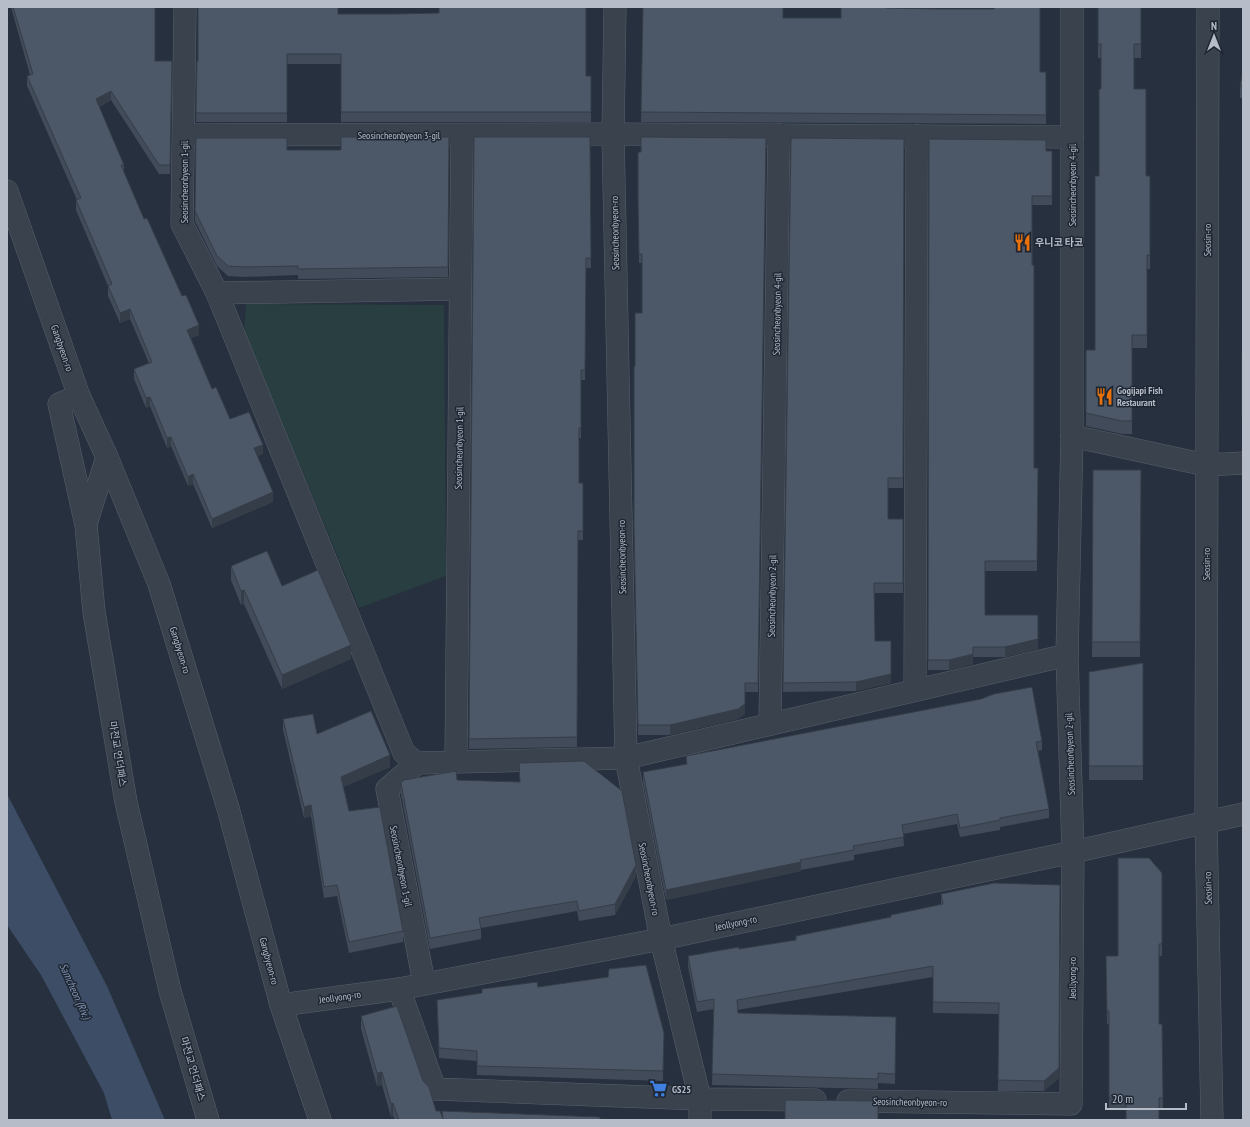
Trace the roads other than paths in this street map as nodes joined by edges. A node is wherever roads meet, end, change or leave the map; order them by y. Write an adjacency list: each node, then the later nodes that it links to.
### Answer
1 (185, 7): 6 (street, Seosincheonbyeon 1-gil)
2 (615, 7): 5 (street, Seosincheonbyeon-ro)
3 (1072, 7): 10 (street)
4 (1208, 7): 18 (street, Seosin-ro)
5 (613, 134): 7 (street, Seosincheonbyeon 3-gil); 8 (street, Seosincheonbyeon 4-gil); 24 (street, Seosincheonbyeon-ro)
6 (184, 135): 7 (street, Seosincheonbyeon 3-gil); 13 (street, Seosincheonbyeon 1-gil)
7 (462, 135): 12 (street, Seosincheonbyeon 1-gil)
8 (780, 135): 9 (street, Seosincheonbyeon 4-gil); 19 (street, Seosincheonbyeon 4-gil)
9 (917, 136): 10 (street, Seosincheonbyeon 4-gil); 22 (street)
10 (1072, 137): 15 (street, Seosincheonbyeon 4-gil)
11 (7, 191): 14 (street, Gangbyeon-ro)
12 (460, 289): 13 (street); 25 (street, Seosincheonbyeon 1-gil)
13 (217, 293): 26 (street, Seosincheonbyeon 1-gil)
14 (79, 396): 16 (street, Gangbyeon-ro); 20 (street, 마전교 언더패스)
15 (1072, 436): 18 (street); 21 (street, Seosincheonbyeon 2-gil)
16 (107, 457): 20 (street); 33 (street, Gangbyeon-ro)
17 (1243, 463): 18 (street)
18 (1206, 465): 28 (street, Seosin-ro)
19 (774, 469): 23 (street, Seosincheonbyeon 2-gil)
20 (86, 525): 36 (street, 마전교 언더패스)
21 (1067, 655): 22 (street); 29 (street, Seosincheonbyeon 2-gil)
22 (915, 690): 23 (street)
23 (770, 723): 24 (street)
24 (626, 758): 25 (street); 30 (street, Seosincheonbyeon-ro)
25 (456, 761): 26 (street)
26 (417, 763): 31 (street, Seosincheonbyeon 1-gil)
27 (1243, 814): 28 (street, Jeollyong-ro)
28 (1206, 822): 29 (street, Jeollyong-ro); 38 (street, Seosin-ro)
29 (1073, 852): 30 (street, Jeollyong-ro); 34 (street, Jeollyong-ro)
30 (661, 939): 31 (street, Jeollyong-ro); 35 (street, Seosincheonbyeon-ro)
31 (424, 983): 32 (street, Jeollyong-ro)
32 (399, 989): 33 (street, Jeollyong-ro); 35 (street, Seosincheonbyeon-ro)
33 (281, 1005): 37 (street, Gangbyeon-ro)
34 (1071, 1104): 35 (street, Seosincheonbyeon-ro)
35 (700, 1109)
36 (208, 1120)
37 (320, 1120)
38 (1212, 1120)

